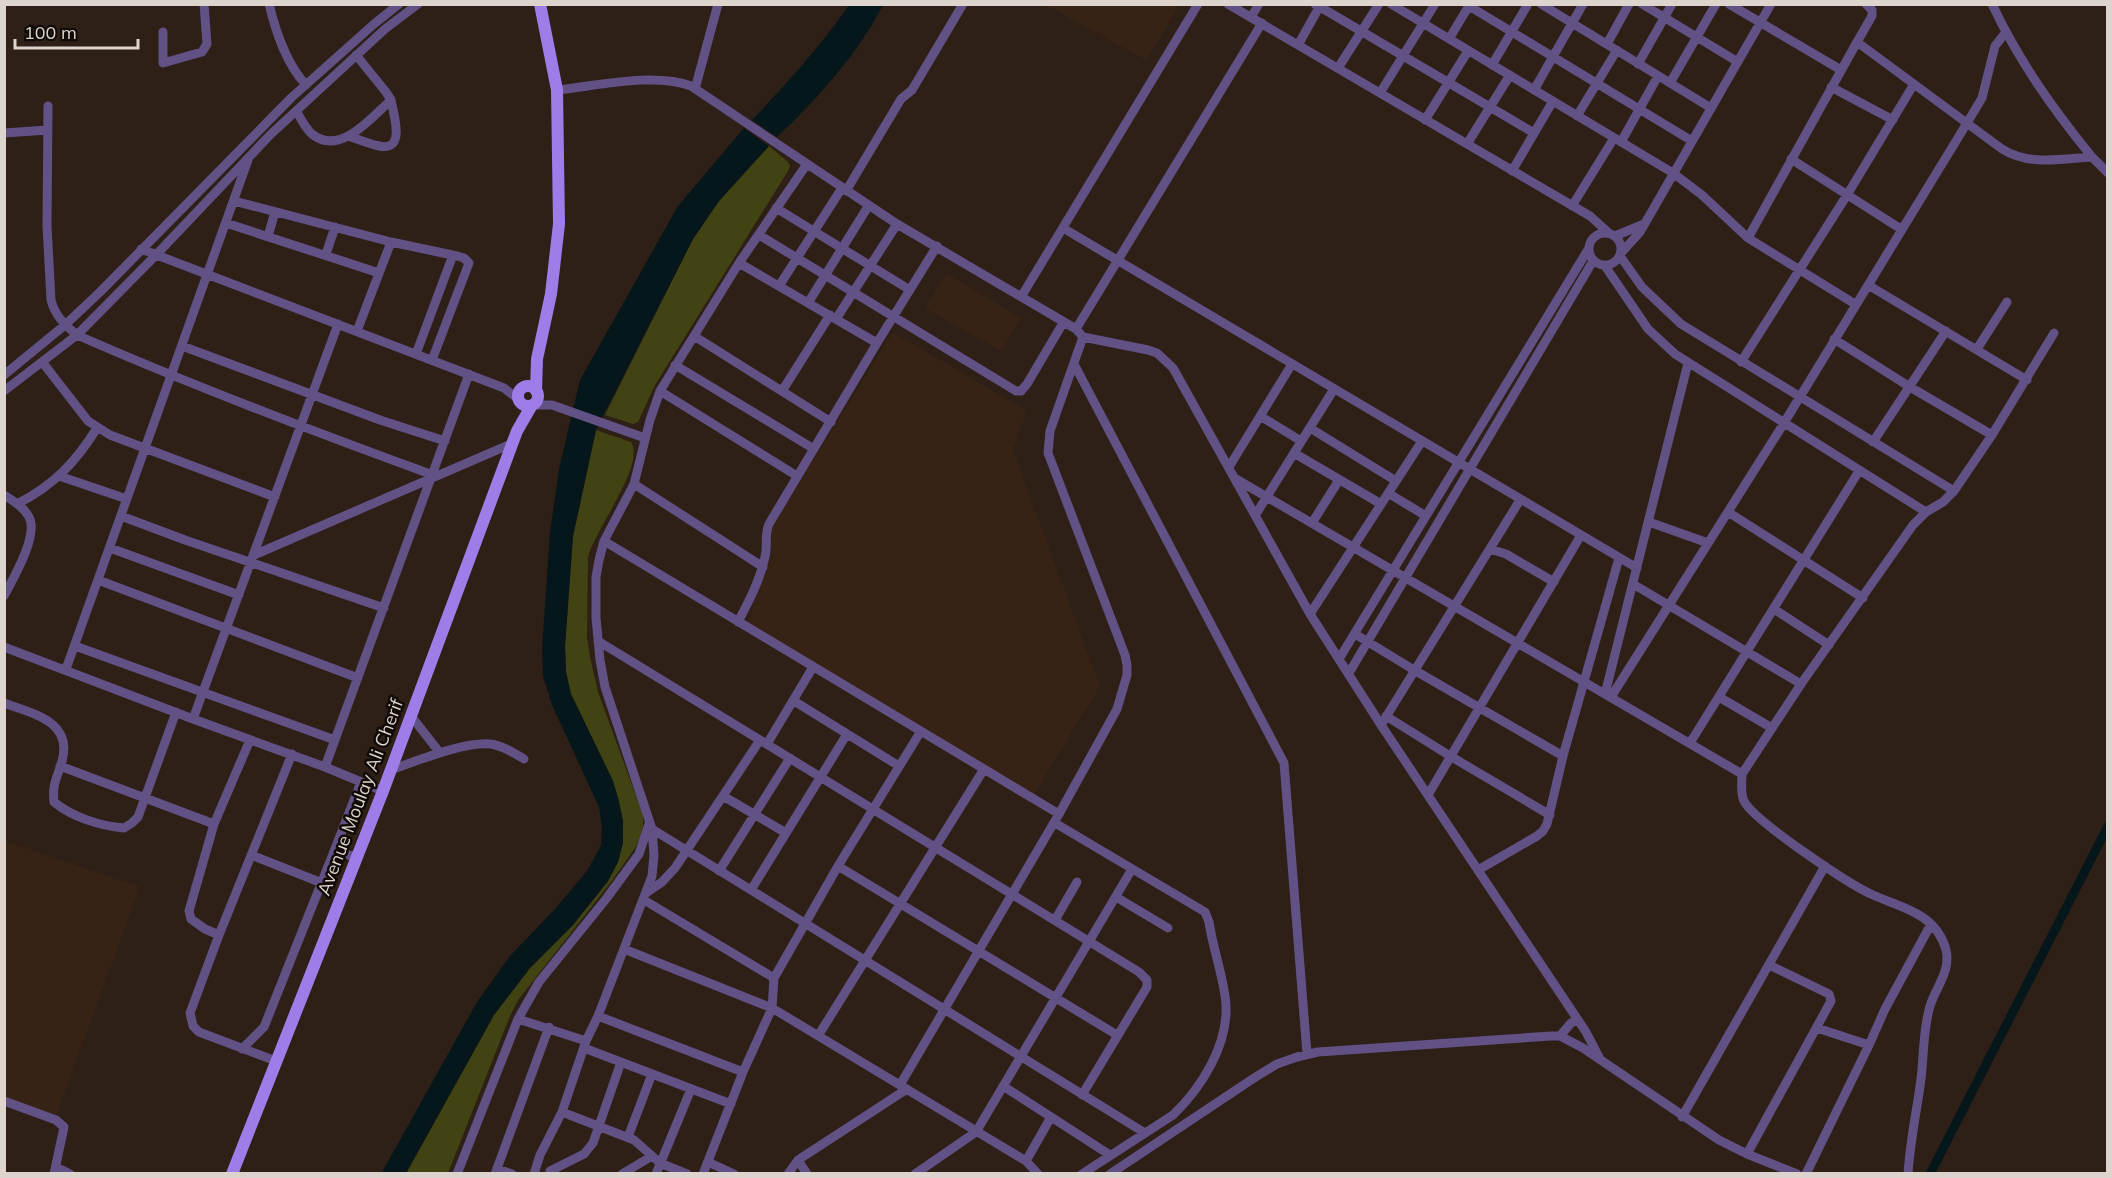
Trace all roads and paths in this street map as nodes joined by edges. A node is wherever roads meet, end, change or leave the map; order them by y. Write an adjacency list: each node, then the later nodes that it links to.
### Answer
1 (204, 4): 34 (street)
2 (269, 4): 58 (street)
3 (399, 4): 58 (street)
4 (418, 4): 44 (street)
5 (540, 4): 61 (main road)
6 (718, 4): 60 (street)
7 (963, 4): 89 (street)
8 (1198, 4): 101 (street)
9 (1228, 4): 27 (street)
10 (1259, 4): 27 (street)
11 (1379, 4): 33 (street)
12 (1391, 4): 31 (street)
13 (1435, 4): 31 (street)
14 (1528, 4): 35 (street)
15 (1541, 4): 32 (street)
16 (1583, 4): 32 (street)
17 (1629, 4): 40 (street)
18 (1642, 4): 28 (street)
19 (1672, 4): 28 (street)
20 (1716, 4): 37 (street)
21 (1729, 4): 30 (street)
22 (1771, 4): 30 (street)
23 (1866, 4): 39 (street)
24 (1992, 4): 36 (street)
25 (1319, 5): 33 (street); 41 (street)
26 (1469, 5): 35 (street); 38 (street)
27 (1251, 17): 29 (street)
28 (1664, 18): 37 (street); 48 (street)
29 (1262, 23): 41 (street); 119 (street)
30 (1761, 23): 47 (street); 51 (street)
31 (1423, 24): 38 (street); 45 (street)
32 (1572, 24): 40 (street); 46 (street)
33 (1361, 31): 45 (street); 50 (street)
34 (163, 32)
35 (1511, 32): 46 (street); 49 (street)
36 (2006, 32): 74 (street); 83 (street)
37 (1697, 37): 47 (street); 55 (street)
38 (1449, 39): 43 (street)
39 (1857, 42): 51 (street); 57 (street)
40 (1606, 44): 42 (street)
41 (1298, 45): 50 (street)
42 (1617, 50): 48 (street); 56 (street)
43 (1468, 51): 49 (street); 54 (street)
44 (356, 55): 64 (street); 70 (street)
45 (1404, 56): 54 (street); 63 (street)
46 (1553, 57): 56 (street); 62 (street)
47 (1738, 62): 68 (street)
48 (1638, 64): 53 (street)
49 (1492, 65): 52 (street)
50 (1338, 69): 63 (street)
51 (1841, 70): 59 (street)
52 (1510, 75): 62 (street); 67 (street)
53 (1658, 76): 55 (street); 69 (street)
54 (1448, 82): 67 (street); 72 (street)
55 (1670, 82): 68 (street)
56 (1597, 83): 69 (street); 71 (street)
57 (1914, 84): 73 (street); 74 (street)
58 (306, 85): 113 (street)
59 (1832, 87): 73 (street); 84 (street)
60 (695, 89): 61 (street); 85 (street)
61 (557, 90): 155 (main road)
62 (1534, 90): 65 (street)
63 (1380, 93): 72 (street)
64 (391, 100): 78 (street); 78 (street)
65 (1553, 101): 71 (street); 77 (street)
66 (48, 106): 75 (street)
67 (1490, 107): 77 (street); 81 (street)
68 (1711, 108): 80 (street)
69 (1640, 109): 79 (street); 80 (street)
70 (296, 111): 78 (street); 82 (street)
71 (1577, 116): 79 (street)
72 (1425, 120): 81 (street)
73 (1893, 120): 90 (street)
74 (1968, 123): 83 (street); 102 (street)
75 (48, 130): 76 (street); 142 (street)
76 (4, 133)
77 (1534, 133): 86 (street)
78 (351, 137)
79 (1618, 140): 88 (street); 93 (street)
80 (1692, 141): 88 (street)
81 (1467, 144): 86 (street)
82 (250, 155): 91 (street); 115 (street)
83 (2092, 157): 87 (street)
84 (1791, 159): 90 (street); 108 (street)
85 (807, 164): 89 (street); 94 (street)
86 (1512, 171): 93 (street)
87 (2108, 172)
88 (1673, 173): 99 (street); 108 (street)
89 (844, 190): 92 (street); 103 (street)
90 (1847, 195): 102 (street); 124 (street)
91 (234, 201): 95 (street); 97 (street)
92 (869, 205): 98 (street); 111 (street)
93 (1572, 206): 96 (street)
94 (776, 208): 103 (street); 104 (street)
95 (275, 212): 100 (street); 106 (street)
96 (1590, 216): 105 (street); 107 (street)
97 (226, 223): 106 (street); 126 (street)
98 (897, 224): 110 (street); 122 (street)
99 (1644, 224): 105 (street); 117 (street)
100 (335, 227): 109 (street); 114 (street)
101 (1063, 228): 119 (street); 133 (street)
102 (1901, 229): 128 (street)
103 (814, 231): 111 (street); 118 (street)
104 (759, 234): 118 (street); 121 (street)
105 (1612, 235): 107 (street); 117 (street)
106 (268, 236): 114 (street)
107 (1596, 236): 112 (street)
108 (1748, 238): 124 (street)
109 (391, 242): 116 (street); 125 (street)
110 (937, 246): 130 (street); 133 (street)
111 (842, 248): 122 (street); 127 (street)
112 (1589, 248): 120 (street); 192 (street)
113 (141, 249): 115 (street); 142 (street)
114 (326, 254): 125 (street)
115 (156, 255): 126 (street); 147 (street)
116 (453, 255): 132 (street); 134 (street)
117 (1621, 255): 123 (street); 157 (street)
118 (797, 258): 127 (street); 129 (street)
119 (1117, 260): 143 (street); 161 (street)
120 (1593, 261): 123 (street); 194 (street)
121 (740, 263): 129 (street); 148 (street)
122 (870, 265): 130 (street); 131 (street)
123 (1605, 266): 160 (street)
124 (1800, 270): 137 (street); 157 (street)
125 (379, 273): 144 (street)
126 (208, 275): 141 (street); 152 (street)
127 (825, 275): 131 (street); 136 (street)
128 (1868, 285): 137 (street); 145 (street)
129 (779, 286): 136 (street)
130 (910, 290): 138 (street)
131 (854, 292): 138 (street); 139 (street)
132 (437, 297): 134 (street); 154 (street)
133 (1021, 297): 140 (street)
134 (454, 301): 156 (street)
135 (2007, 302): 153 (street)
136 (808, 303): 139 (street)
137 (1855, 304): 150 (street)
138 (893, 316): 140 (street); 151 (street)
139 (833, 317): 151 (street); 170 (street)
140 (1063, 323): 143 (street)
141 (338, 324): 144 (street); 172 (street)
142 (65, 325): 147 (street); 164 (street)
143 (1076, 329): 149 (street)
144 (357, 331): 154 (street)
145 (1946, 331): 153 (street); 167 (street)
146 (2054, 333): 166 (street)
147 (76, 334): 158 (street); 165 (street)
148 (694, 336): 162 (street); 170 (street)
149 (1083, 337): 159 (street); 193 (street)
150 (1834, 339): 167 (street); 174 (street)
151 (876, 343): 177 (street)
152 (182, 346): 165 (street); 172 (street)
153 (1977, 349): 166 (street)
154 (416, 354): 156 (street)
155 (537, 359): 173 (main road); 175 (main road)
156 (432, 360): 163 (street)
157 (1741, 362): 174 (street)
158 (43, 363): 169 (street); 180 (street)
159 (1074, 363): 300 (street); 346 (street)
160 (1688, 363): 178 (street); 217 (street)
161 (1292, 364): 168 (street); 176 (street)
162 (675, 365): 171 (street); 190 (street)
163 (470, 374): 173 (street); 185 (street)
164 (4, 375)
165 (171, 376): 179 (street); 189 (street)
166 (2027, 380): 182 (street)
167 (1910, 387): 182 (street); 188 (street)
168 (1334, 389): 181 (street); 187 (street)
169 (4, 391)
170 (782, 391): 177 (street)
171 (660, 392): 184 (street); 197 (street)
172 (313, 394): 179 (street); 185 (street)
173 (520, 394): 175 (main road); 175 (main road); 183 (main road)
174 (1799, 397): 178 (street); 188 (street)
175 (535, 398): 183 (main road); 184 (street)
176 (1260, 416): 186 (street); 193 (street)
177 (831, 422): 190 (street)
178 (1784, 423): 195 (street); 212 (street)
179 (300, 427): 198 (street); 207 (street)
180 (97, 428): 189 (street); 196 (street)
181 (1310, 428): 186 (street); 201 (street)
182 (1992, 435): 203 (street)
183 (515, 437): 198 (street); 268 (main road, Avenue Moulay Ali Cherif)
184 (645, 438): 202 (street)
185 (445, 441): 198 (street)
186 (1301, 441): 191 (street)
187 (1422, 441): 192 (street); 201 (street)
188 (1873, 442): 203 (street)
189 (145, 449): 207 (street); 208 (street)
190 (814, 449): 197 (street)
191 (1294, 453): 200 (street); 206 (street)
192 (1459, 463): 194 (street); 216 (street)
193 (1228, 467): 199 (street)
194 (1469, 469): 209 (street); 231 (street)
195 (1859, 471): 213 (street); 227 (street)
196 (59, 476): 208 (street); 210 (street)
197 (797, 476): 228 (street)
198 (432, 477): 225 (street); 240 (street)
199 (1235, 478): 206 (street); 214 (street)
200 (1339, 480): 211 (street); 218 (street)
201 (1396, 481): 204 (street)
202 (634, 484): 220 (street); 228 (street)
203 (1954, 491): 213 (street)
204 (1388, 493): 211 (street); 216 (street)
205 (4, 495): 210 (street)
206 (1267, 496): 214 (street); 218 (street)
207 (275, 497): 225 (street)
208 (127, 500): 215 (street)
209 (1520, 500): 219 (street); 224 (street)
210 (17, 504): 236 (street)
211 (1381, 504): 222 (street)
212 (1728, 512): 221 (street); 227 (street)
213 (1926, 512): 237 (street)
214 (1256, 514): 242 (street)
215 (121, 516): 223 (street); 225 (street)
216 (1426, 516): 230 (street)
217 (1648, 522): 221 (street); 229 (street)
218 (1312, 523): 222 (street)
219 (1581, 536): 226 (street); 233 (street)
220 (604, 542): 243 (street); 246 (street)
221 (1708, 543): 238 (street)
222 (1353, 547): 230 (street); 242 (street)
223 (110, 548): 232 (street); 235 (street)
224 (1490, 549): 233 (street); 239 (street)
225 (252, 558): 235 (street); 240 (street)
226 (1619, 558): 229 (street); 259 (street)
227 (1804, 560): 237 (street); 241 (street)
228 (763, 567): 243 (street)
229 (1637, 568): 234 (street)
230 (1393, 570): 231 (street); 245 (street)
231 (1405, 577): 239 (street); 247 (street)
232 (98, 580): 244 (street); 250 (street)
233 (1554, 582): 248 (street)
234 (1633, 584): 238 (street); 262 (street)
235 (239, 595): 244 (street)
236 (4, 596)
237 (1863, 598): 249 (street)
238 (1670, 605): 252 (street); 262 (street)
239 (1454, 606): 248 (street); 256 (street)
240 (384, 608): 258 (street)
241 (1774, 609): 249 (street); 252 (street)
242 (1310, 614): 253 (street)
243 (738, 622): 254 (street)
244 (227, 627): 258 (street); 261 (street)
245 (1355, 634): 247 (street); 253 (street)
246 (598, 641): 277 (street); 302 (street)
247 (1367, 642): 256 (street); 257 (street)
248 (1518, 643): 259 (street); 266 (street)
249 (1829, 645): 260 (street)
250 (75, 646): 255 (street); 261 (street)
251 (4, 647): 255 (street)
252 (1747, 652): 260 (street); 263 (street)
253 (1339, 659): 257 (street)
254 (813, 667): 264 (street); 273 (street)
255 (66, 669): 267 (street)
256 (1414, 670): 266 (street); 269 (street)
257 (1348, 673): 271 (street)
258 (358, 678): 276 (street)
259 (1584, 681): 262 (street); 282 (street)
260 (1801, 684): 272 (street)
261 (203, 692): 270 (street); 276 (street)
262 (1608, 696): 278 (street)
263 (1719, 697): 272 (street); 278 (street)
264 (794, 701): 274 (street); 277 (street)
265 (4, 703): 285 (street)
266 (1479, 708): 281 (street); 282 (street)
267 (176, 712): 270 (street); 296 (street)
268 (411, 716): 279 (street); 288 (main road, Avenue Moulay Ali Cherif)
269 (1386, 716): 271 (street); 281 (street)
270 (194, 720): 275 (street)
271 (1381, 725): 294 (street)
272 (1772, 728): 290 (street)
273 (921, 731): 286 (street); 289 (street)
274 (847, 735): 286 (street); 291 (street)
275 (250, 740): 280 (street); 301 (street)
276 (335, 740): 287 (street)
277 (763, 742): 283 (street); 295 (street)
278 (1690, 743): 290 (street)
279 (440, 753): 284 (street); 288 (street)
280 (292, 754): 287 (street); 307 (street)
281 (1450, 756): 294 (street); 299 (street)
282 (1563, 756): 299 (street)
283 (790, 758): 291 (street); 298 (street)
284 (524, 759)
285 (60, 766): 296 (street); 296 (street)
286 (899, 766): 297 (street)
287 (325, 767): 292 (street)
288 (390, 770): 293 (main road, Avenue Moulay Ali Cherif)
289 (984, 770): 300 (street); 304 (street)
290 (1742, 774): 310 (street)
291 (821, 777): 297 (street); 303 (street)
292 (361, 782): 293 (street); 305 (street)
293 (383, 791): 308 (main road, Avenue Moulay Ali Cherif)
294 (1428, 795): 312 (street)
295 (723, 796): 298 (street); 306 (street)
296 (145, 799): 301 (street)
297 (874, 810): 304 (street); 309 (street)
298 (754, 815): 303 (street); 313 (street)
299 (1550, 815): 312 (street)
300 (1057, 818): 311 (street); 317 (street)
301 (214, 824): 325 (street)
302 (651, 827): 306 (street); 318 (street); 336 (street)
303 (786, 834): 316 (street)
304 (936, 848): 317 (street); 320 (street)
305 (335, 849): 308 (street); 315 (street)
306 (687, 851): 313 (street); 318 (street)
307 (251, 855): 315 (street); 325 (street)
308 (356, 858): 349 (main road, Avenue Moulay Ali Cherif)
309 (838, 866): 320 (street); 322 (street)
310 (1825, 866): 323 (street); 330 (street)
311 (1132, 870): 319 (street); 364 (street)
312 (1478, 870): 337 (street)
313 (719, 871): 316 (street)
314 (1077, 882): 321 (street)
315 (322, 883): 345 (street)
316 (750, 890): 322 (street)
317 (1012, 894): 321 (street); 328 (street)
318 (645, 896): 327 (street); 331 (street)
319 (1116, 897): 324 (street); 326 (street)
320 (900, 904): 328 (street); 329 (street)
321 (1055, 920): 326 (street)
322 (804, 923): 329 (street); 331 (street)
323 (1931, 924): 344 (street); 395 (street)
324 (1168, 928)
325 (219, 935): 345 (street)
326 (1089, 941): 332 (street); 340 (street)
327 (624, 949): 333 (street); 335 (street)
328 (978, 952): 332 (street); 334 (street)
329 (865, 961): 334 (street); 341 (street)
330 (1769, 965): 339 (street); 361 (street)
331 (774, 978): 333 (street)
332 (1055, 999): 340 (street); 347 (street)
333 (772, 1008): 341 (street); 351 (street)
334 (944, 1010): 347 (street); 354 (street)
335 (598, 1016): 343 (street); 351 (street)
336 (518, 1019): 338 (street); 379 (street)
337 (1577, 1020): 342 (street); 348 (street)
338 (549, 1027): 343 (street); 375 (street)
339 (1817, 1028): 344 (street); 366 (street)
340 (1117, 1035): 356 (street)
341 (818, 1036): 354 (street)
342 (1560, 1036): 346 (street); 348 (street)
343 (585, 1044): 350 (street); 359 (street)
344 (1869, 1045): 394 (street)
345 (242, 1049): 349 (street)
346 (1307, 1054): 392 (street)
347 (1021, 1057): 353 (street); 356 (street)
348 (1600, 1059): 361 (street)
349 (276, 1061): 378 (main road, Avenue Moulay Ali Cherif)
350 (621, 1062): 352 (street); 362 (street)
351 (743, 1071): 358 (street)
352 (652, 1074): 355 (street); 365 (street)
353 (1003, 1086): 360 (street); 363 (street)
354 (904, 1087): 363 (street); 370 (street)
355 (691, 1089): 358 (street); 373 (street)
356 (1082, 1095): 364 (street)
357 (4, 1101): 374 (street)
358 (731, 1104): 372 (street)
359 (562, 1112): 362 (street); 367 (street)
360 (1051, 1117): 368 (street); 371 (street)
361 (1682, 1117): 366 (street)
362 (598, 1125): 365 (street); 376 (street)
363 (976, 1132): 371 (street); 389 (street)
364 (1145, 1134): 368 (street)
365 (628, 1137): 369 (street)
366 (1747, 1154): 393 (street)
367 (540, 1155): 376 (street); 381 (street)
368 (1110, 1155): 391 (street)
369 (651, 1156): 373 (street); 382 (street)
370 (798, 1160): 387 (street); 388 (street)
371 (1026, 1161): 390 (street)
372 (708, 1162): 385 (street); 386 (street)
373 (660, 1163): 383 (street); 384 (street)
374 (55, 1170): 377 (street)
375 (496, 1171): 380 (street)
376 (550, 1172)
377 (70, 1173)
378 (232, 1173)
379 (457, 1173)
380 (512, 1173)
381 (534, 1173)
382 (622, 1173)
383 (656, 1173)
384 (687, 1173)
385 (703, 1173)
386 (734, 1173)
387 (788, 1173)
388 (807, 1173)
389 (915, 1173)
390 (1038, 1173)
391 (1082, 1173)
392 (1110, 1173)
393 (1797, 1173)
394 (1806, 1173)
395 (1908, 1173)

